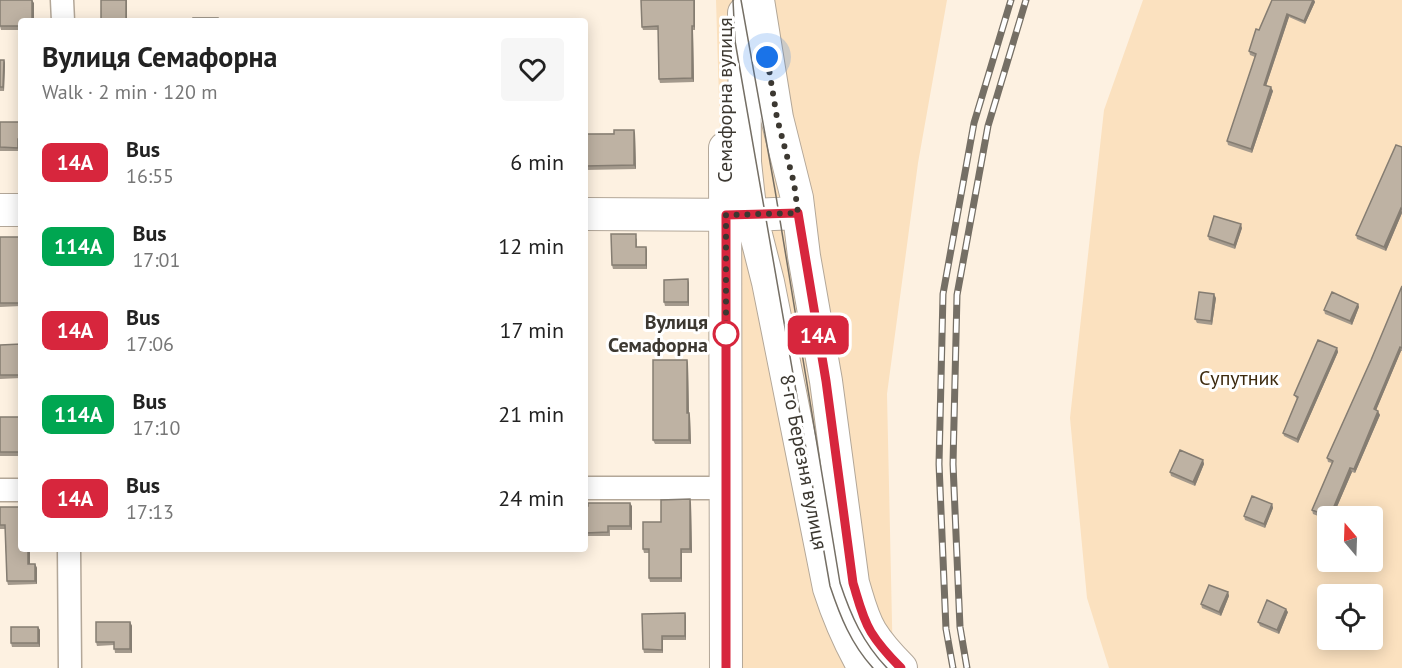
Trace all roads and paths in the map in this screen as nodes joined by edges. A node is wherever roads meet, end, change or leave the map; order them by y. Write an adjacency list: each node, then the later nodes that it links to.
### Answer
1 (62, 0): 5 (street)
2 (725, 0): 10 (main road, Семафорна вулиця)
3 (745, 0): 10 (main road, Семафорна вулиця)
4 (758, 0): 8 (main road, Семафорна вулиця)
5 (63, 18)
6 (0, 210): 7 (main road)
7 (18, 210)
8 (798, 213): 10 (main road); 19 (main road, 8-го Березня вулиця)
9 (588, 214): 10 (main road)
10 (739, 215): 12 (main road, Семафорна вулиця); 18 (main road, 8-го Березня вулиця)
11 (588, 488): 12 (street)
12 (726, 488): 17 (main road, Семафорна вулиця)
13 (0, 490): 14 (street)
14 (18, 490)
15 (69, 552): 16 (street)
16 (70, 668)
17 (726, 668)
18 (864, 668)
19 (901, 668)

